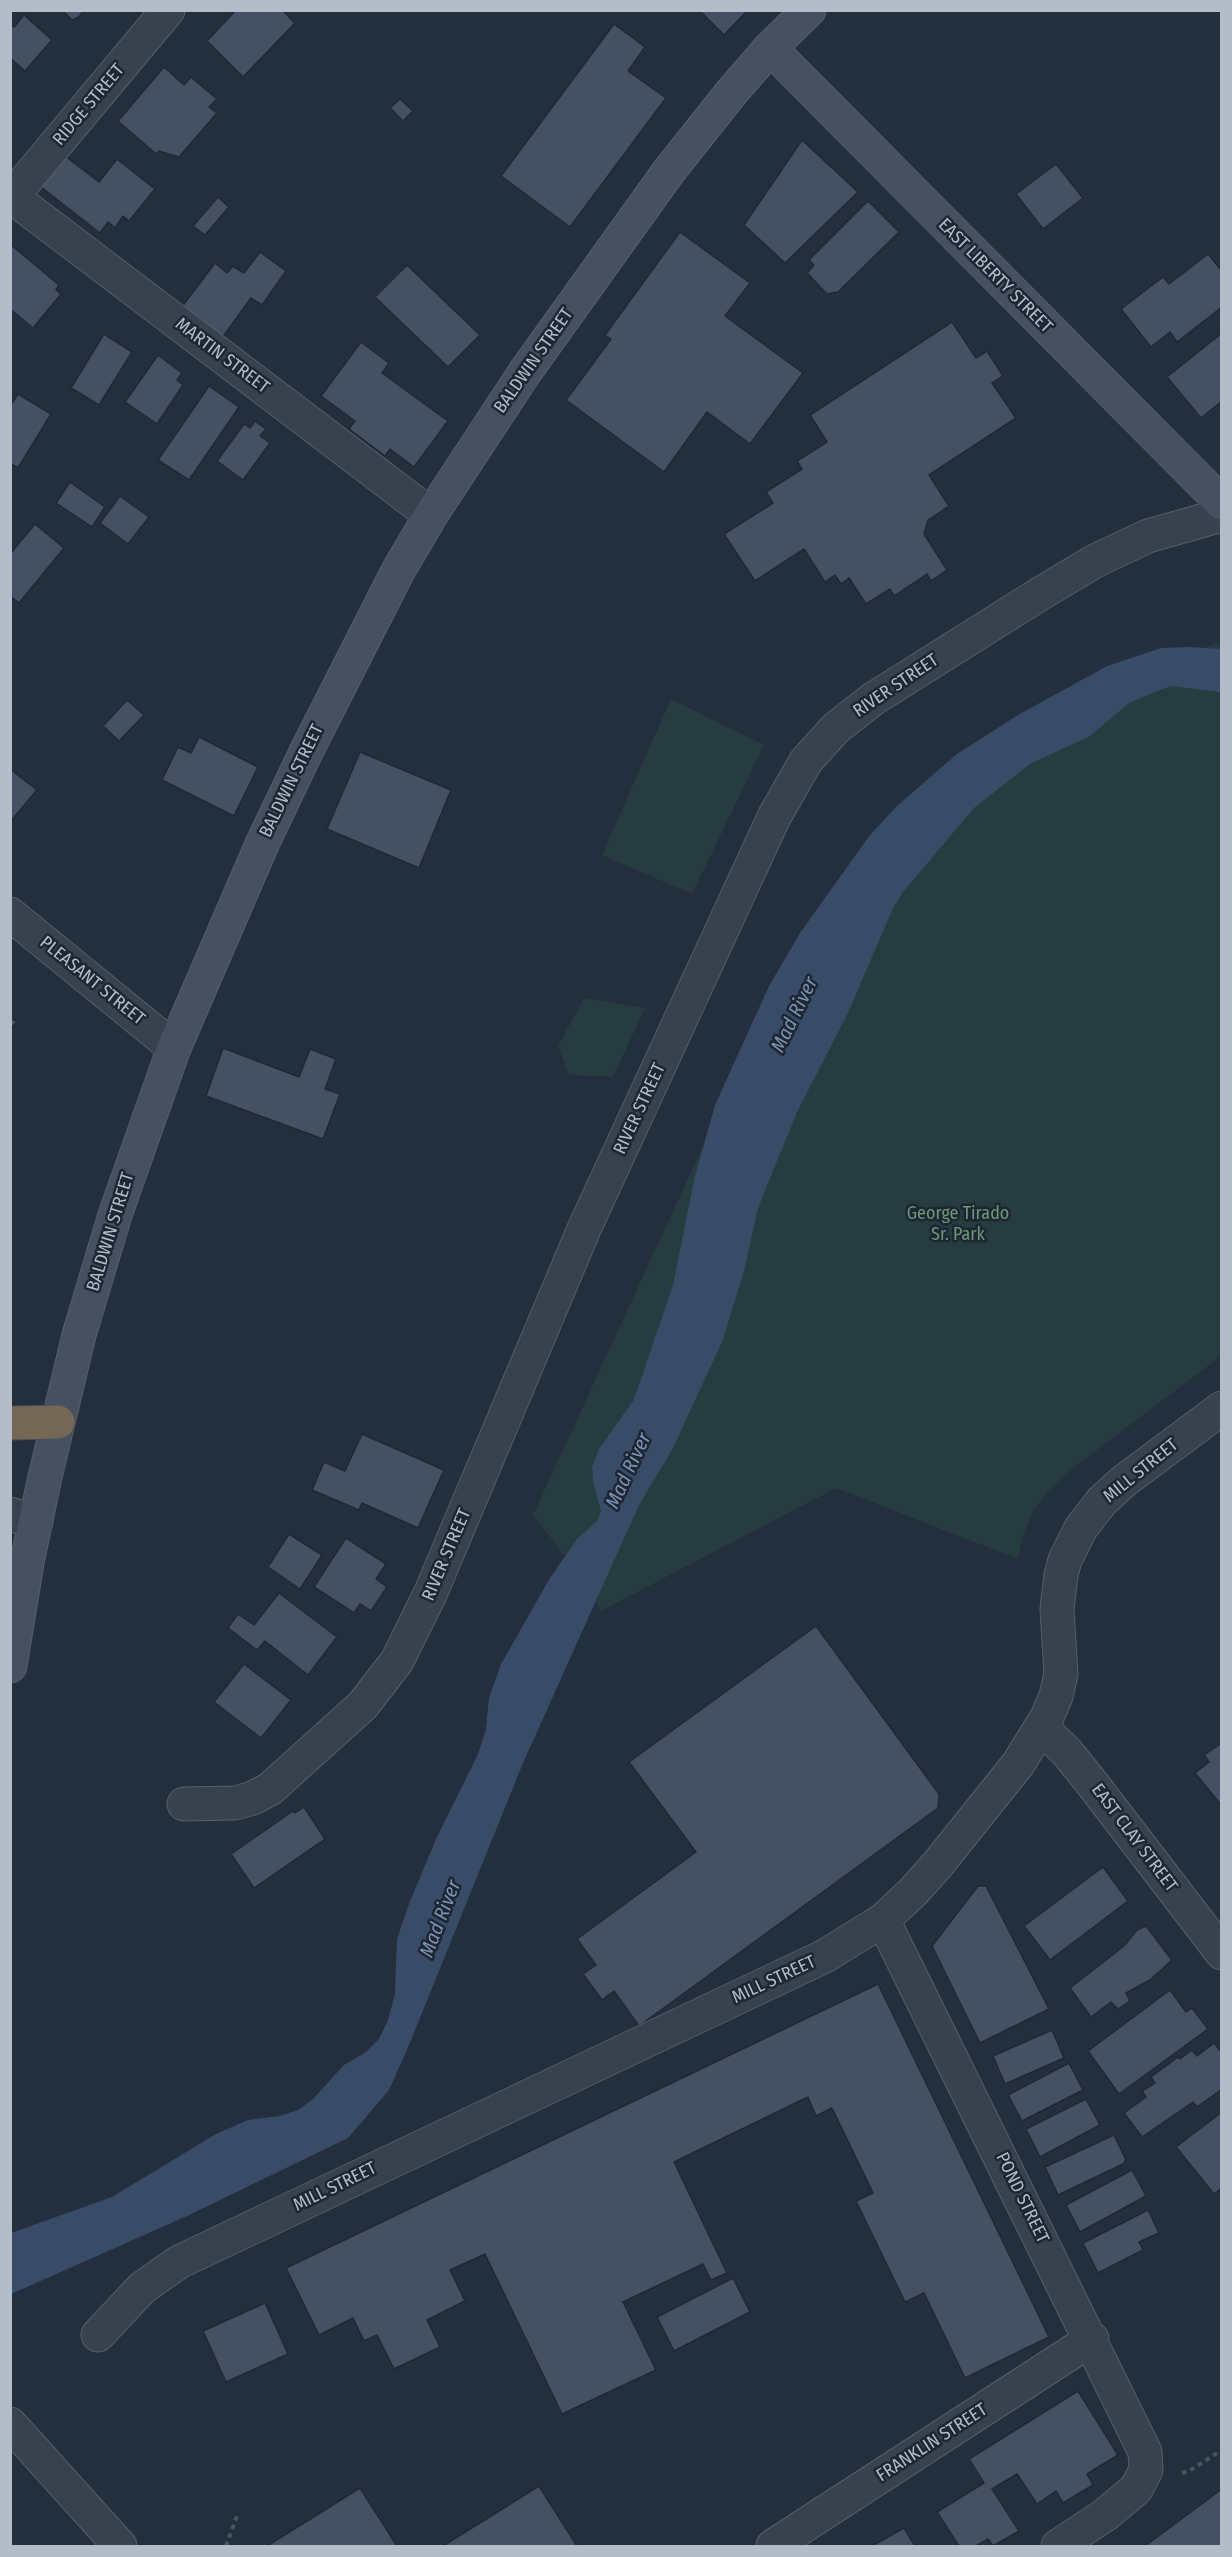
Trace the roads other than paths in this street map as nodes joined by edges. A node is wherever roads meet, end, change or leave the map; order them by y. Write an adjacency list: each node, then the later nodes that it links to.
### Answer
1 (168, 10): 4 (street, RIDGE STREET)
2 (810, 10): 3 (main road, BALDWIN STREET)
3 (770, 48): 5 (main road, EAST LIBERTY STREET); 6 (main road, BALDWIN STREET)
4 (11, 198): 6 (street, MARTIN STREET)
5 (1221, 503)
6 (431, 515): 9 (main road, BALDWIN STREET)
7 (1221, 515): 16 (street, RIVER STREET)
8 (10, 914): 9 (street, PLEASANT STREET)
9 (174, 1048): 11 (main road, BALDWIN STREET)
10 (1221, 1408): 15 (street, MILL STREET)
11 (58, 1422): 12 (highway); 13 (main road, BALDWIN STREET)
12 (10, 1423)
13 (23, 1518): 14 (main road, BALDWIN STREET)
14 (10, 1666)
15 (1041, 1728): 17 (street, MILL STREET); 18 (street, EAST CLAY STREET)
16 (184, 1804)
17 (883, 1920): 19 (street, MILL STREET); 20 (street, POND STREET)
18 (1221, 1953)
19 (98, 2335)
20 (1092, 2339): 23 (street, FRANKLIN STREET); 24 (street, POND STREET)
21 (10, 2424): 22 (street)
22 (120, 2547)
23 (773, 2547)
24 (1059, 2547)

